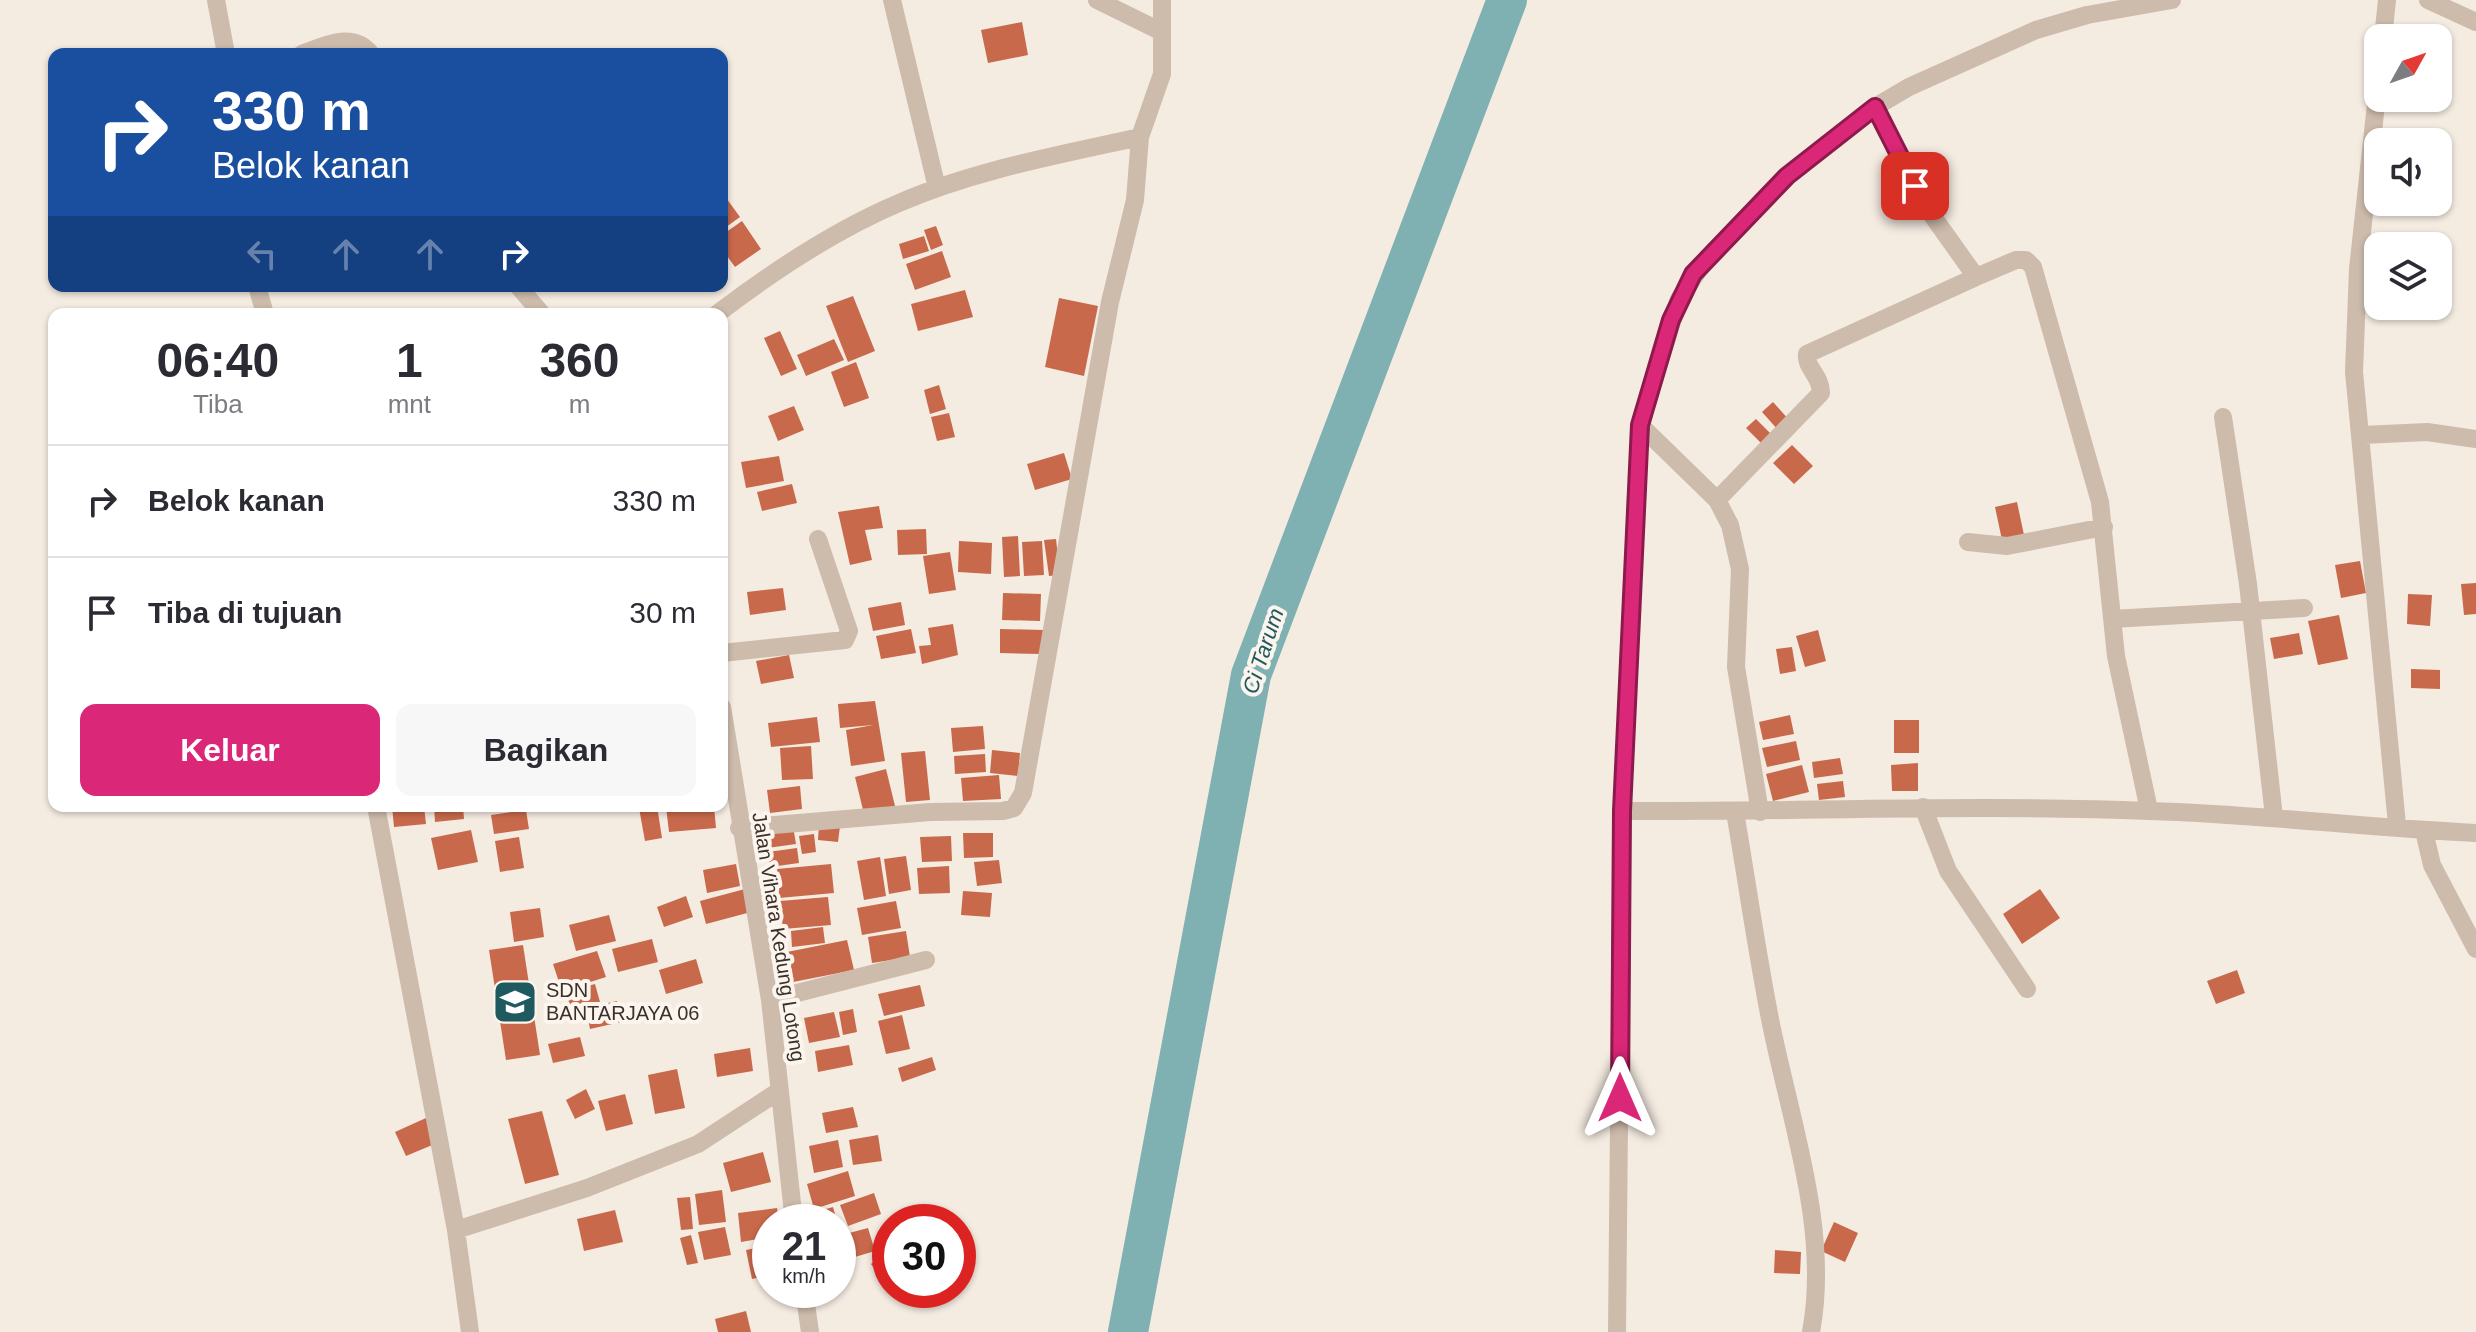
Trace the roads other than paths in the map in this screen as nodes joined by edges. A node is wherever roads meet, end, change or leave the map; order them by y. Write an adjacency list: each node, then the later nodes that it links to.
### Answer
1 (216, 0): 11 (street)
2 (892, 0): 17 (street)
3 (1097, 0): 10 (street)
4 (1162, 0): 10 (street)
5 (2172, 0): 14 (street)
6 (2387, 0): 9 (street)
7 (2428, 0): 8 (street)
8 (2476, 22)
9 (2384, 24)
10 (1162, 32): 16 (street)
11 (225, 48)
12 (320, 48): 13 (street)
13 (363, 48)
14 (1875, 107): 18 (street); 23 (street)
15 (2375, 112): 24 (street)
16 (1140, 137): 17 (street); 43 (street)
17 (937, 188): 21 (street)
18 (1976, 277): 26 (street); 27 (street)
19 (523, 292): 20 (street)
20 (537, 308)
21 (725, 308)
22 (2223, 417): 31 (street)
23 (1640, 425): 26 (street); 37 (street)
24 (2363, 435): 25 (street); 42 (street)
25 (2476, 439)
26 (1717, 500): 40 (street)
27 (2104, 527): 29 (street); 32 (street)
28 (818, 539): 33 (street)
29 (1968, 542)
30 (2304, 608): 31 (street)
31 (2251, 613): 32 (street); 41 (street)
32 (2112, 619): 36 (street)
33 (728, 652)
34 (728, 750): 43 (street, Jalan Vihara Kedung Lotong)
35 (1923, 807): 36 (street); 40 (street); 48 (street)
36 (2149, 810): 41 (street)
37 (1622, 811): 39 (street); 56 (street)
38 (377, 812): 52 (street)
39 (1735, 812): 40 (street); 57 (street)
40 (1760, 812)
41 (2274, 817): 42 (street)
42 (2397, 825): 44 (street)
43 (739, 828): 49 (street, Jalan Vihara Kedung Lotong)
44 (2424, 831): 45 (street); 46 (street)
45 (2476, 833)
46 (2476, 949)
47 (926, 960): 49 (street)
48 (2027, 989)
49 (770, 1000): 50 (street, Jalan Vihara Kedung Lotong)
50 (779, 1091): 51 (street, Jalan Vihara Kedung Lotong); 52 (street)
51 (792, 1204)
52 (456, 1230): 54 (street)
53 (807, 1308): 55 (street)
54 (470, 1332)
55 (810, 1332)
56 (1617, 1332)
57 (1811, 1332)

